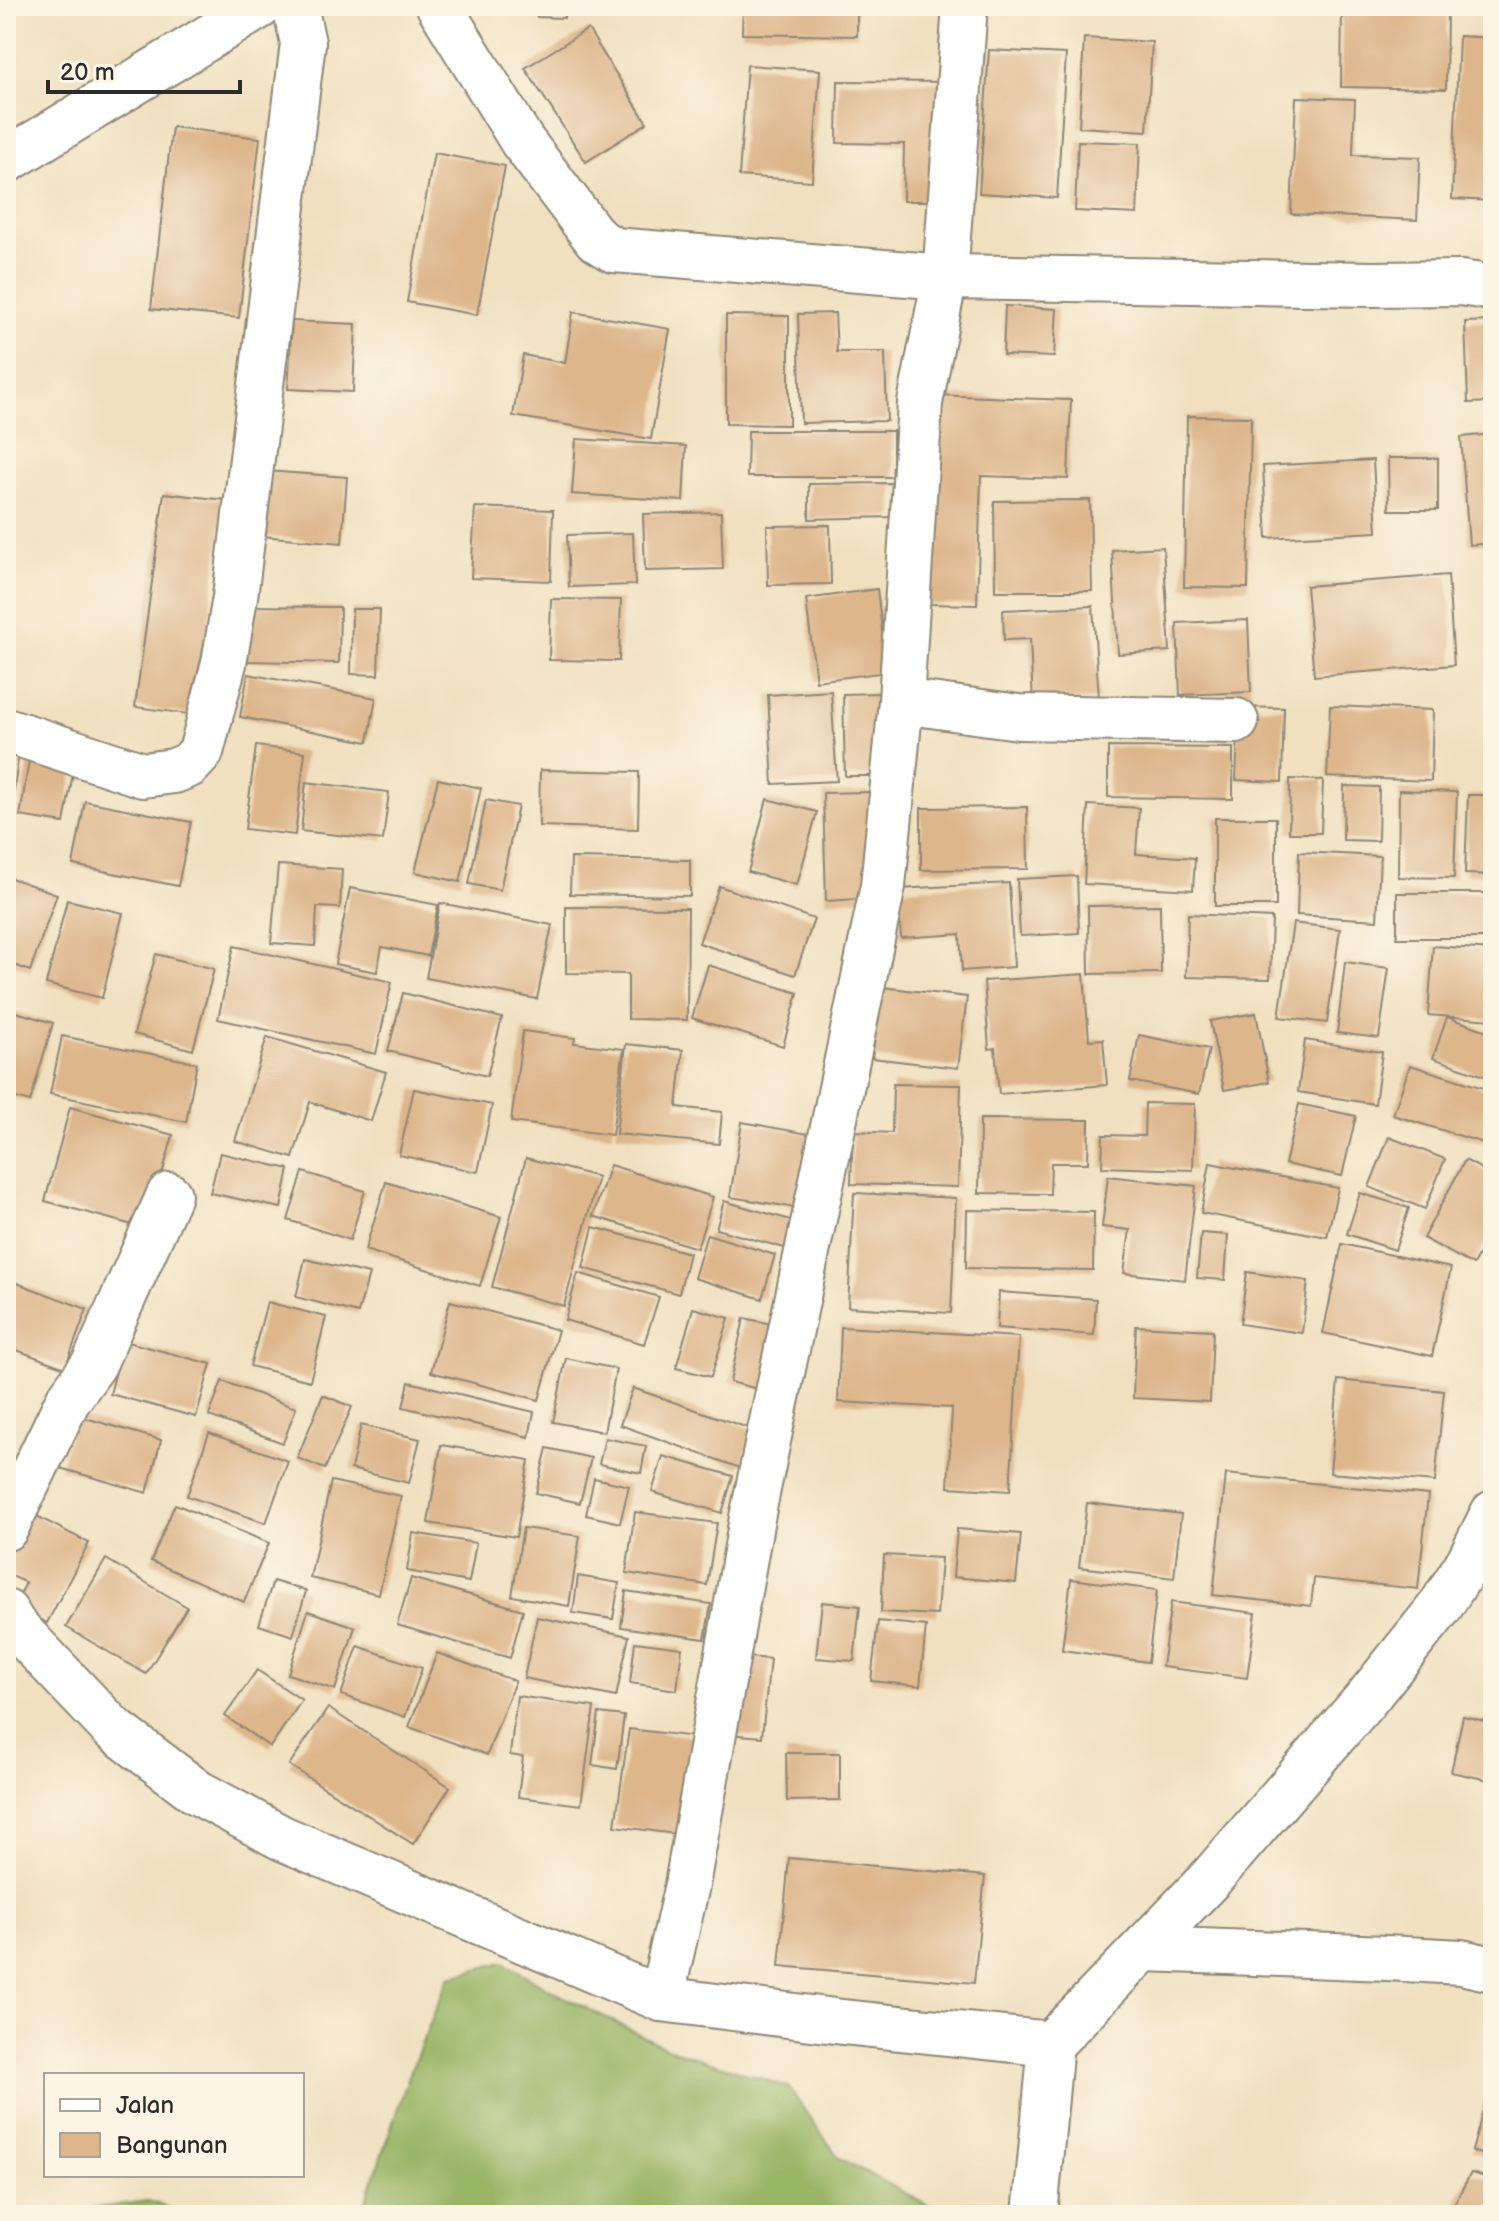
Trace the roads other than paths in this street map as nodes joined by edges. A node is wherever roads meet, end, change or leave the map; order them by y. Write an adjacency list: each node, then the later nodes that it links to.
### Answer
1 (260, 6): 5 (street)
2 (295, 6): 10 (street)
3 (439, 6): 6 (street)
4 (965, 6): 6 (street)
5 (6, 161)
6 (945, 277): 7 (street); 8 (street)
7 (1493, 288)
8 (901, 701): 9 (street); 17 (street)
9 (1236, 721)
10 (6, 730)
11 (169, 1195): 13 (street)
12 (1493, 1513): 15 (street)
13 (6, 1528)
14 (6, 1612): 17 (street)
15 (1144, 1949): 16 (street); 18 (street)
16 (1493, 1969)
17 (661, 1999): 18 (street)
18 (1051, 2044): 19 (street)
19 (1035, 2215)

